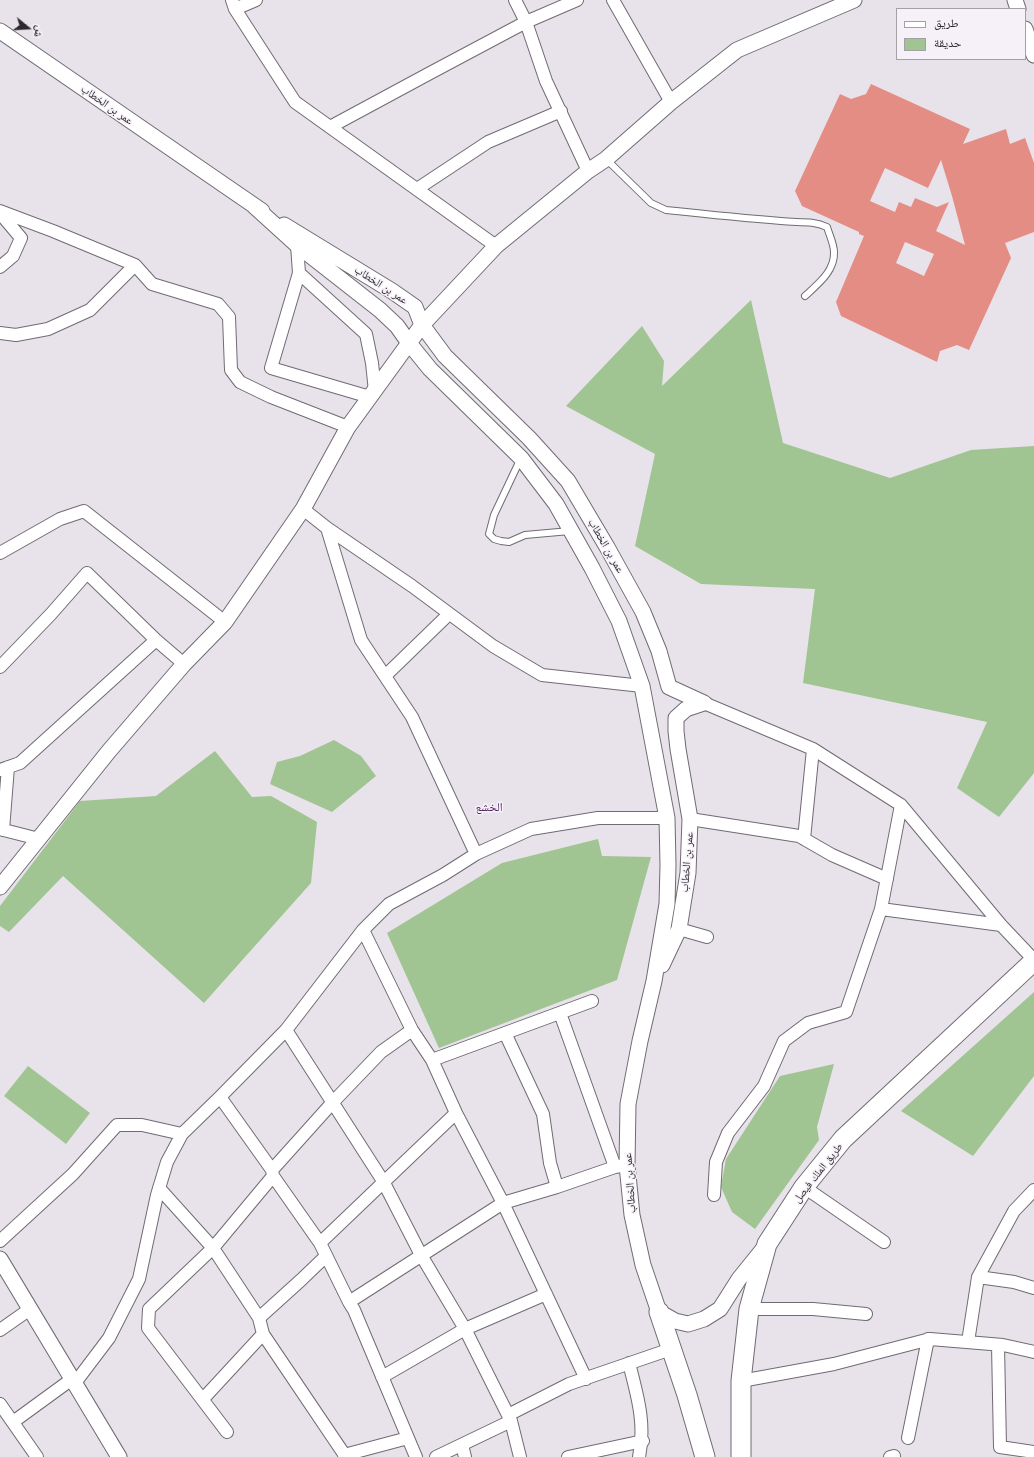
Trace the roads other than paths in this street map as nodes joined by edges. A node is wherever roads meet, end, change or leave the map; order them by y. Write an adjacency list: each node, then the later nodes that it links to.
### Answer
1 (256, 0): 6 (street)
2 (515, 0): 7 (street)
3 (577, 0): 7 (street)
4 (613, 0): 11 (street)
5 (845, 2): 11 (street)
6 (234, 4): 13 (street)
7 (526, 22): 12 (street); 13 (street)
8 (0, 31): 17 (street, عمر بن الخطاب)
9 (1026, 32): 10 (street)
10 (1034, 55)
11 (670, 102): 14 (street)
12 (560, 111): 15 (street); 16 (street)
13 (330, 127): 16 (street)
14 (606, 159): 15 (street); 24 (lane)
15 (588, 171): 20 (street)
16 (417, 190): 20 (street)
17 (254, 206): 19 (street, عمر بن الخطاب); 25 (street, عمر بن الخطاب)
18 (0, 212): 21 (street); 22 (street)
19 (297, 245): 23 (street); 27 (street, عمر بن الخطاب)
20 (496, 246): 25 (street)
21 (135, 265): 26 (street); 29 (street)
22 (0, 267)
23 (299, 273): 28 (street); 28 (street)
24 (805, 296)
25 (422, 326): 27 (street); 42 (street, عمر بن الخطاب)
26 (0, 333)
27 (409, 343): 28 (street); 30 (street, عمر بن الخطاب)
28 (372, 394): 29 (street)
29 (348, 427): 31 (street)
30 (521, 458): 33 (street, عمر بن الخطاب); 33 (lane)
31 (303, 509): 32 (street); 36 (street)
32 (327, 528): 35 (street); 40 (street)
33 (572, 531): 41 (street, عمر بن الخطاب)
34 (0, 553): 36 (street)
35 (449, 614): 40 (street); 41 (street)
36 (225, 622): 38 (street)
37 (156, 640): 38 (street); 39 (street); 44 (street)
38 (184, 664): 49 (street)
39 (0, 667)
40 (385, 676): 51 (street)
41 (642, 686): 46 (street, عمر بن الخطاب)
42 (704, 703): 43 (street); 47 (street, عمر بن الخطاب)
43 (813, 749): 45 (street); 50 (street)
44 (4, 768): 48 (street)
45 (901, 804): 52 (street); 55 (street)
46 (666, 818): 51 (street); 60 (street, عمر بن الخطاب)
47 (690, 819): 50 (street); 56 (street, عمر بن الخطاب)
48 (2, 829): 49 (street)
49 (39, 839): 53 (street)
50 (804, 839): 52 (street)
51 (476, 854): 57 (street)
52 (887, 878): 54 (street)
53 (0, 887)
54 (882, 909): 55 (street); 78 (street)
55 (1001, 925): 59 (street)
56 (679, 929): 58 (street); 60 (street, عمر بن الخطاب)
57 (363, 930): 63 (street); 64 (street)
58 (707, 937)
59 (1034, 961): 75 (main road, طريق الملك فيصل)
60 (654, 981): 71 (street, عمر بن الخطاب)
61 (592, 1001): 62 (street)
62 (560, 1013): 65 (street); 71 (street)
63 (286, 1030): 67 (street); 68 (street)
64 (412, 1030): 66 (street); 68 (street)
65 (505, 1033): 66 (street); 74 (street)
66 (432, 1060): 69 (street)
67 (220, 1098): 70 (street); 72 (street)
68 (333, 1102): 72 (street); 73 (street)
69 (456, 1113): 73 (street); 79 (street)
70 (182, 1134): 76 (street); 80 (street)
71 (621, 1166): 74 (street); 94 (street, عمر بن الخطاب)
72 (272, 1173): 82 (street); 84 (street)
73 (383, 1181): 82 (street); 85 (street)
74 (557, 1187): 79 (street)
75 (804, 1187): 81 (street); 83 (main road, طريق الملك فيصل)
76 (159, 1188): 84 (street); 108 (street)
77 (1034, 1190): 88 (street)
78 (714, 1195)
79 (503, 1203): 85 (street); 90 (street)
80 (0, 1241)
81 (884, 1242)
82 (320, 1243): 86 (street)
83 (768, 1244): 93 (main road, طريق الملك فيصل); 94 (street)
84 (213, 1248): 96 (street); 110 (street)
85 (421, 1255): 91 (street); 97 (street)
86 (326, 1256): 91 (street); 96 (street)
87 (0, 1259): 92 (street)
88 (978, 1277): 89 (street); 101 (street)
89 (1034, 1288)
90 (546, 1294): 97 (street); 107 (street)
91 (348, 1302): 106 (street)
92 (30, 1309): 98 (street); 108 (street)
93 (749, 1309): 95 (street); 109 (main road, طريق الملك فيصل)
94 (659, 1312): 103 (main road)
95 (866, 1314)
96 (259, 1318): 99 (street)
97 (465, 1329): 106 (street); 112 (street)
98 (0, 1330)
99 (263, 1334): 110 (street); 120 (street)
100 (928, 1339): 101 (street); 109 (street); 116 (street)
101 (968, 1342): 102 (street)
102 (998, 1345): 104 (street); 119 (street)
103 (671, 1349): 105 (street); 129 (main road)
104 (1034, 1352)
105 (629, 1362): 107 (street); 117 (street)
106 (382, 1378): 115 (street)
107 (586, 1379): 112 (street)
108 (73, 1381): 113 (street); 122 (street)
109 (741, 1381): 130 (main road, طريق الملك فيصل)
110 (202, 1399): 114 (street)
111 (0, 1404): 113 (street)
112 (510, 1418): 118 (street); 126 (street)
113 (13, 1422): 121 (street)
114 (227, 1432)
115 (408, 1438): 120 (street); 123 (street)
116 (908, 1438)
117 (643, 1441): 127 (street); 128 (street)
118 (462, 1445): 124 (street); 125 (street)
119 (1034, 1452)
120 (345, 1456)
121 (37, 1457)
122 (119, 1457)
123 (416, 1457)
124 (436, 1457)
125 (465, 1457)
126 (520, 1457)
127 (568, 1457)
128 (639, 1457)
129 (706, 1457)
130 (741, 1457)

